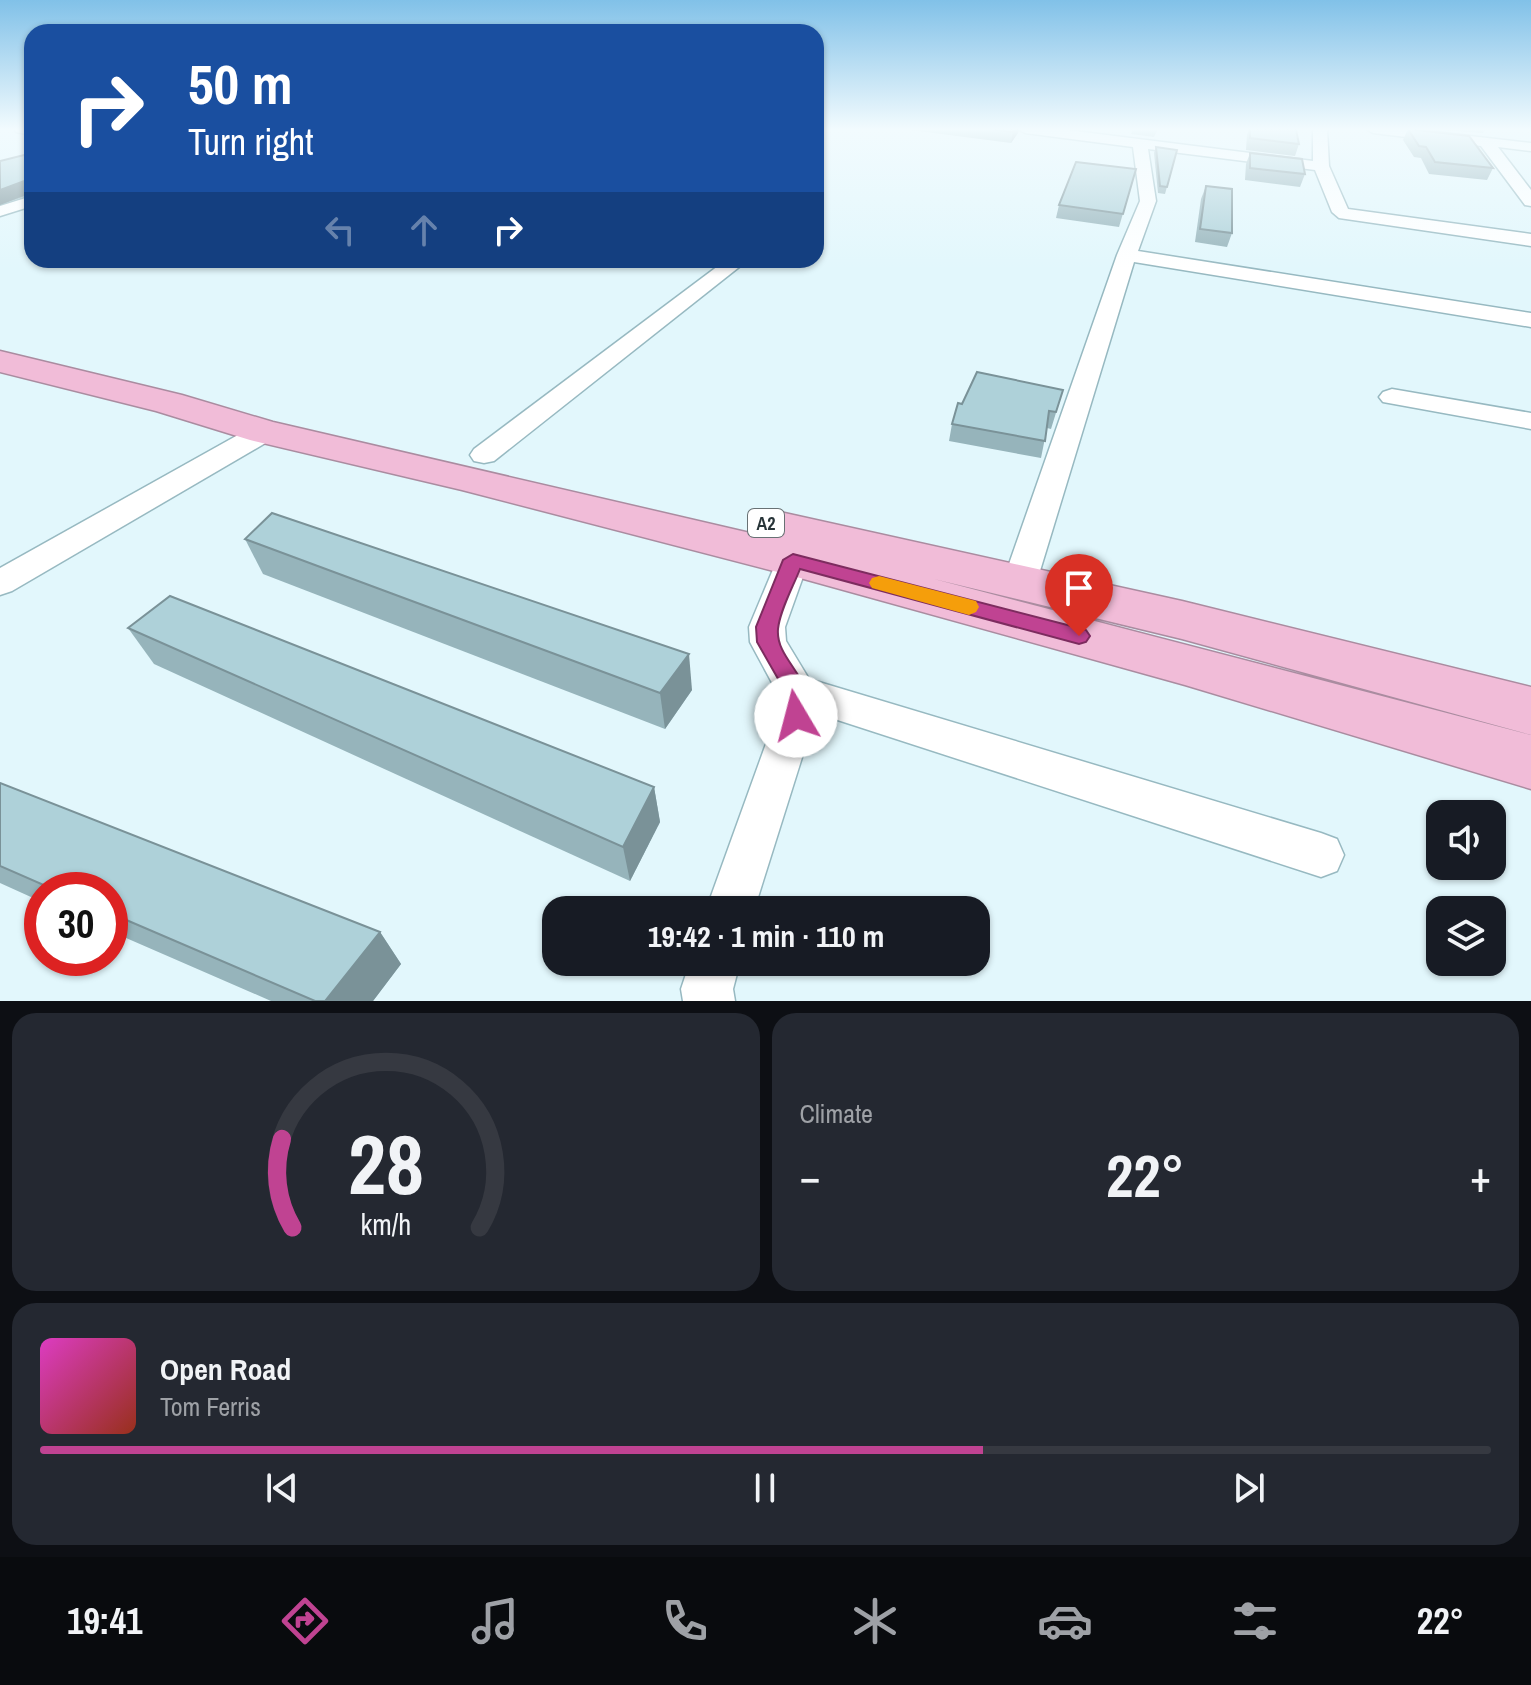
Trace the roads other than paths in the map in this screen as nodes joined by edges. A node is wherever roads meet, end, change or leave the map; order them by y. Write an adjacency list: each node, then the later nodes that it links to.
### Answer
1 (1144, 176): 8 (street)
2 (1325, 176): 7 (street)
3 (1512, 176): 4 (street)
4 (1531, 201)
5 (24, 204): 6 (street)
6 (0, 211)
7 (1531, 240)
8 (1127, 255): 10 (street); 19 (street)
9 (728, 268): 16 (street)
10 (1531, 320)
11 (0, 338): 16 (highway, A2)
12 (0, 361): 15 (highway, A2)
13 (1392, 397): 14 (street)
14 (1531, 421)
15 (264, 432): 17 (highway, A2); 18 (street)
16 (484, 455): 19 (highway, A2)
17 (793, 560): 20 (street); 22 (highway, A2)
18 (0, 583)
19 (1019, 584): 21 (highway, A2)
20 (796, 691): 23 (street); 24 (street)
21 (1531, 711)
22 (1531, 762)
23 (1321, 855)
24 (735, 896)
25 (711, 976): 26 (street)
26 (709, 1001)

